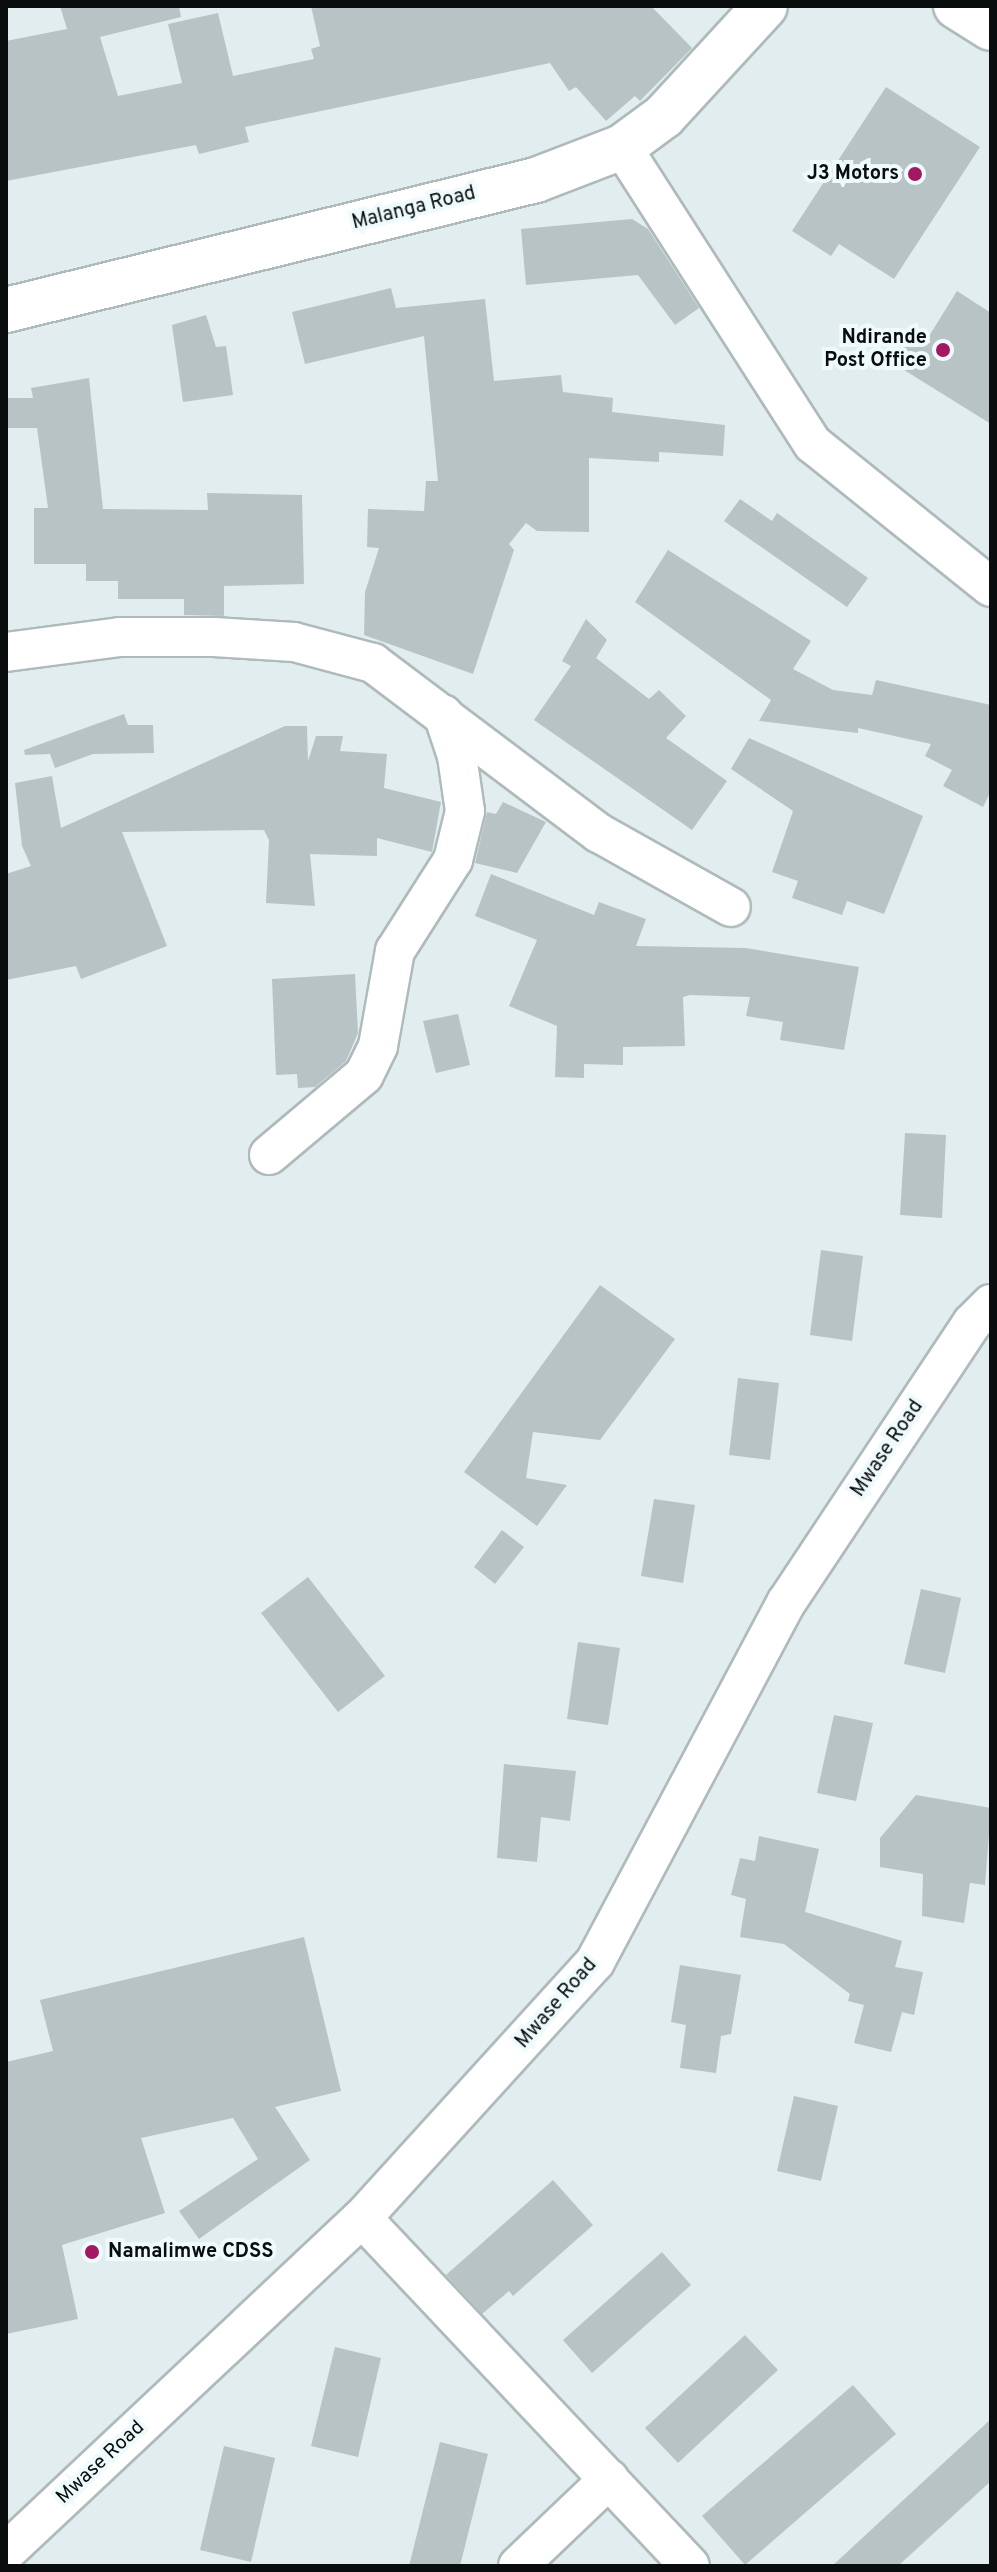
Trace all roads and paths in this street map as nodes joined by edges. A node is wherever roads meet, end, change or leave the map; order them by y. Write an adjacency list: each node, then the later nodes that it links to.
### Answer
1 (765, 6): 4 (street, Malanga Road)
2 (956, 6): 3 (street)
3 (991, 28)
4 (622, 147): 5 (street, Malanga Road); 6 (street)
5 (7, 306)
6 (991, 587)
7 (6, 652): 8 (street)
8 (443, 714): 9 (street); 10 (street)
9 (731, 907)
10 (269, 1155)
11 (991, 1304): 12 (street, Mwase Road)
12 (362, 2218): 13 (street); 14 (street, Mwase Road)
13 (609, 2479): 15 (street); 16 (street)
14 (6, 2552)
15 (518, 2566)
16 (690, 2566)

